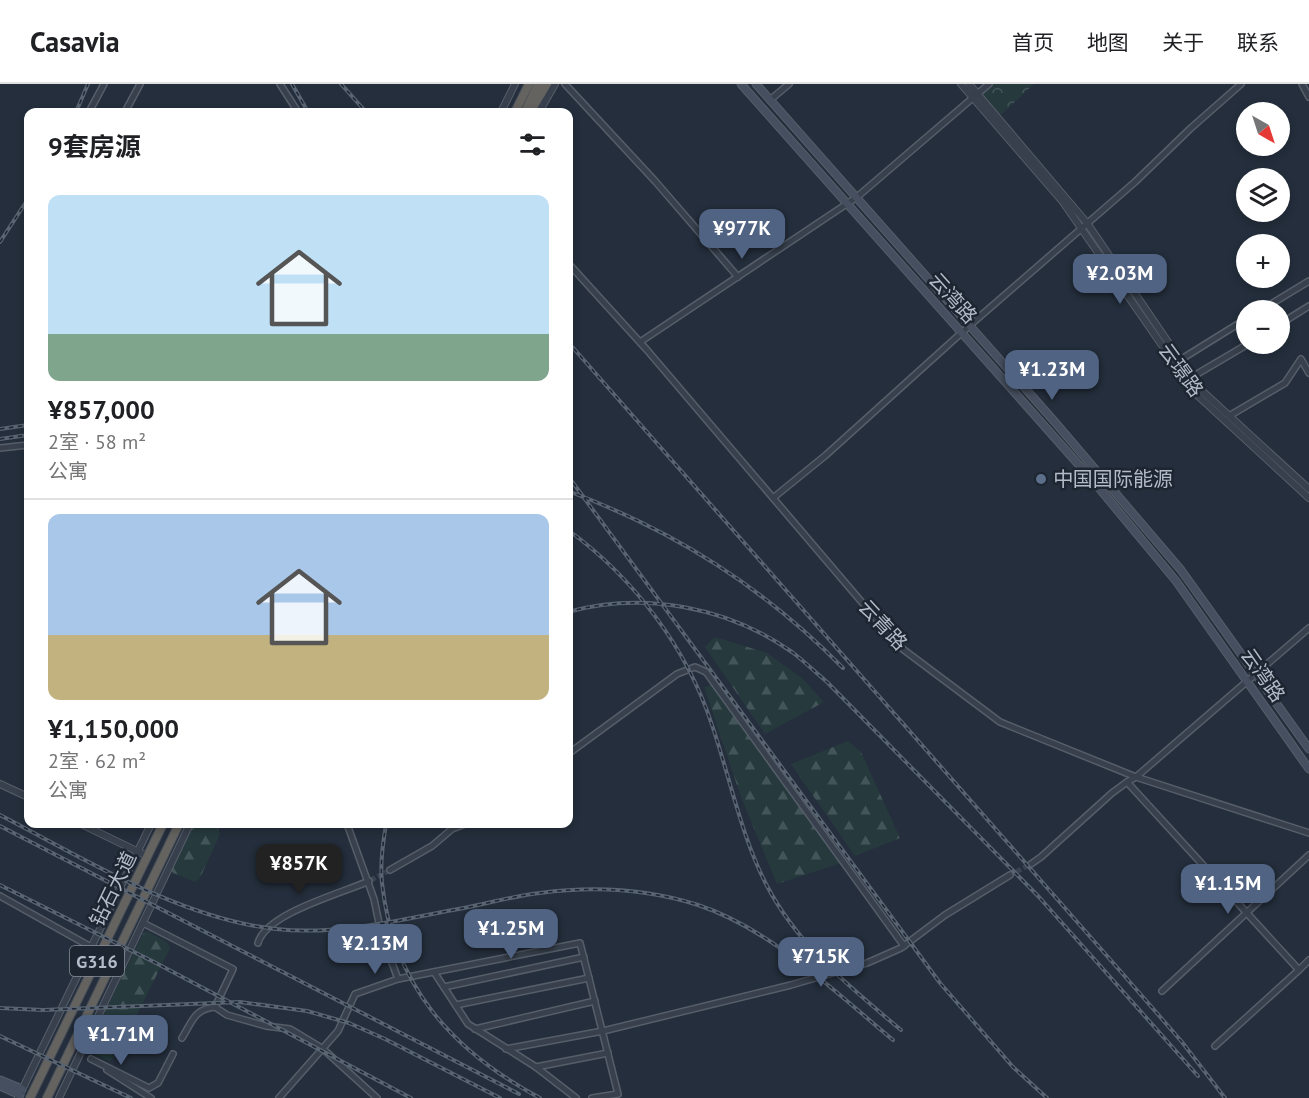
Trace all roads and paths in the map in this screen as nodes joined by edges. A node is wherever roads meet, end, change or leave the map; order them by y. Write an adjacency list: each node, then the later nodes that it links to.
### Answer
1 (104, 84): 21 (street)
2 (140, 84): 22 (street)
3 (280, 84): 23 (street)
4 (515, 84): 24 (street)
5 (524, 84): 25 (highway)
6 (530, 84): 26 (highway)
7 (538, 84): 27 (highway)
8 (551, 84): 28 (highway)
9 (565, 84): 34 (street)
10 (741, 84): 30 (main road, 云湾路)
11 (756, 84): 20 (main road, 云湾路)
12 (789, 84): 20 (street)
13 (961, 84): 18 (street, 云璟路)
14 (969, 84): 18 (street, 云璟路)
15 (989, 84): 18 (street)
16 (1241, 84): 31 (street)
17 (1302, 84): 19 (street)
18 (975, 96): 29 (street); 31 (street, 云璟路); 32 (street, 云璟路)
19 (1309, 97)
20 (770, 100): 29 (main road, 云湾路)
21 (92, 108)
22 (127, 108)
23 (295, 108)
24 (503, 108)
25 (512, 108)
26 (517, 108)
27 (526, 108)
28 (537, 108)
29 (857, 197): 30 (street); 40 (main road, 云湾路)
30 (846, 203): 34 (street); 41 (main road, 云湾路)
31 (1088, 223): 32 (street); 46 (street, 云璟路)
32 (1081, 228): 40 (street); 54 (street, 云璟路)
33 (573, 268): 42 (street, 云青路)
34 (738, 277): 42 (street)
35 (1309, 281): 36 (street)
36 (1278, 300)
37 (1309, 306): 38 (street)
38 (1290, 318)
39 (1236, 325): 46 (street)
40 (969, 326): 41 (street); 56 (main road, 云湾路)
41 (962, 332): 53 (street); 57 (main road, 云湾路)
42 (640, 342): 53 (street, 云青路)
43 (1236, 351): 48 (street)
44 (1309, 354): 45 (street)
45 (1301, 359): 47 (street); 49 (street)
46 (1180, 360): 48 (street, 云璟路)
47 (1309, 373)
48 (1192, 377): 49 (street, 云璟路)
49 (1229, 416): 52 (street, 云璟路)
50 (24, 445): 51 (street)
51 (0, 448)
52 (1309, 489)
53 (773, 498): 61 (street, 云青路)
54 (1309, 498)
55 (1309, 628): 56 (street)
56 (1255, 675): 57 (street); 58 (main road, 云湾路)
57 (1247, 681): 60 (main road, 云湾路); 61 (street)
58 (1309, 749)
59 (573, 750): 84 (street)
60 (1309, 768)
61 (1136, 777): 62 (street); 72 (street, 云青路)
62 (1127, 782): 76 (street); 81 (street)
63 (0, 783): 64 (street)
64 (24, 796)
65 (89, 828): 73 (street)
66 (149, 828): 73 (street)
67 (161, 828): 75 (highway, 钻石大道 / G316)
68 (177, 828): 112 (highway, 钻石大道 / G316)
69 (188, 828): 82 (street)
70 (348, 828): 79 (street)
71 (455, 828): 77 (street)
72 (1309, 833)
73 (138, 851): 75 (street); 85 (street)
74 (1309, 855): 81 (street)
75 (147, 856): 111 (highway, 钻石大道 / G316)
76 (1031, 864)
77 (390, 870)
78 (1010, 875): 84 (street)
79 (369, 881): 83 (street); 91 (street)
80 (0, 896): 85 (street)
81 (1247, 913): 88 (street); 93 (street)
82 (143, 923): 96 (street); 103 (street)
83 (258, 943)
84 (904, 946): 98 (street)
85 (91, 947): 110 (street)
86 (584, 957): 89 (street); 90 (street); 92 (street)
87 (1309, 960): 88 (street)
88 (1299, 970): 100 (street)
89 (434, 972): 91 (street); 92 (street)
90 (589, 978): 94 (street); 95 (street)
91 (398, 979): 101 (street)
92 (444, 987): 95 (street)
93 (1162, 991)
94 (595, 1001): 97 (street); 98 (street)
95 (456, 1005): 97 (street)
96 (215, 1007): 99 (street); 101 (street)
97 (476, 1029): 102 (street)
98 (603, 1031): 102 (street); 104 (street)
99 (182, 1038)
100 (1215, 1046)
101 (323, 1049): 115 (street); 116 (street)
102 (506, 1049): 107 (street)
103 (81, 1052): 106 (street); 113 (street)
104 (608, 1053): 107 (street); 118 (street)
105 (173, 1054): 106 (street)
106 (91, 1059): 114 (street)
107 (536, 1067): 117 (street)
108 (0, 1080): 110 (main road)
109 (0, 1086): 110 (main road)
110 (20, 1094)
111 (30, 1098)
112 (47, 1098)
113 (59, 1098)
114 (151, 1098)
115 (279, 1098)
116 (376, 1098)
117 (576, 1098)
118 (592, 1098)

